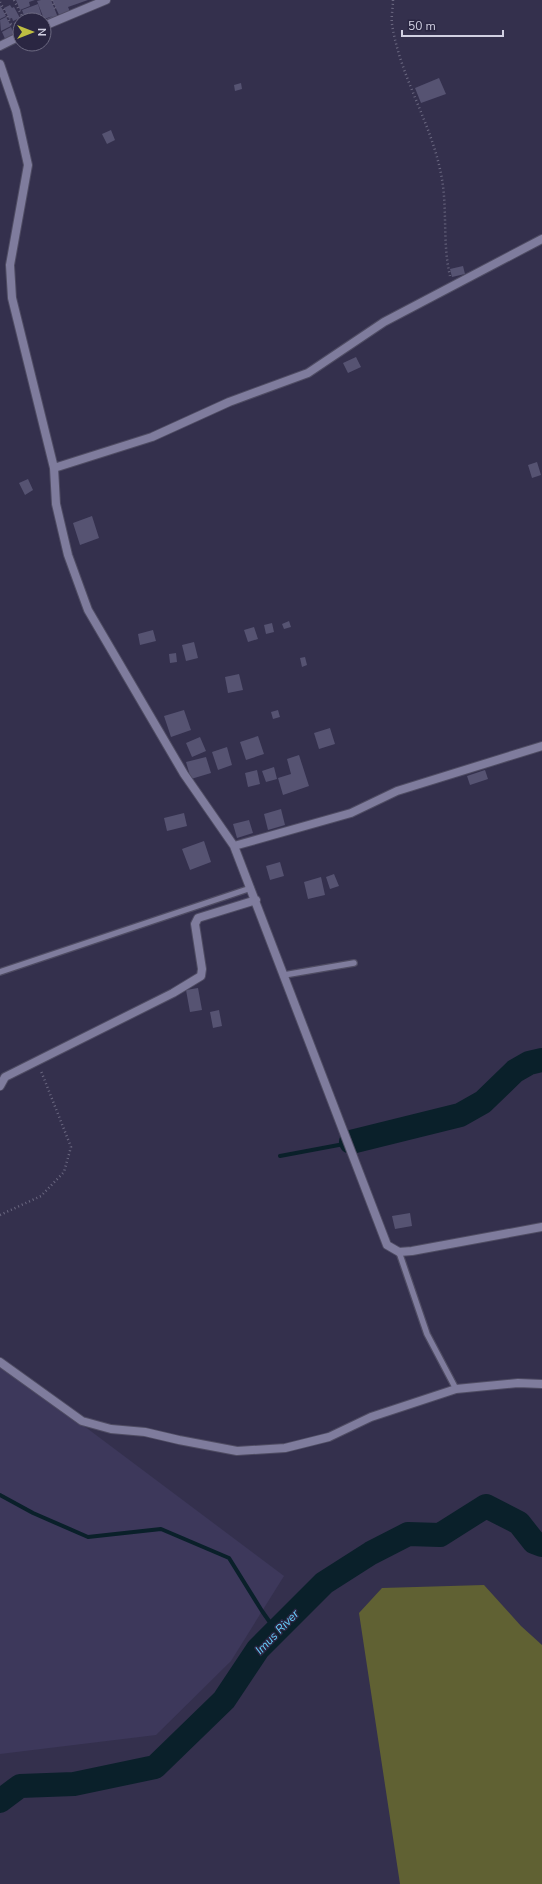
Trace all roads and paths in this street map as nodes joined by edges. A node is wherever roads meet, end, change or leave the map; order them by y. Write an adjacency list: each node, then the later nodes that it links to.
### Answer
1 (14, 0): 5 (path)
2 (106, 0): 6 (street)
3 (393, 0): 12 (path)
4 (0, 2): 7 (path)
5 (20, 12)
6 (52, 23)
7 (12, 24)
8 (12, 40): 9 (street)
9 (0, 46)
10 (0, 64): 13 (street)
11 (542, 238): 12 (street)
12 (454, 284): 13 (street)
13 (54, 468): 15 (street)
14 (542, 746): 15 (street)
15 (234, 846): 16 (street)
16 (251, 888): 17 (street); 19 (lane)
17 (256, 900): 20 (street); 21 (street)
18 (354, 963): 20 (lane)
19 (0, 972)
20 (284, 975): 25 (street)
21 (37, 1061): 22 (street); 23 (path)
22 (0, 1086)
23 (0, 1215)
24 (542, 1227): 25 (street)
25 (399, 1252): 28 (lane)
26 (0, 1362): 28 (street)
27 (542, 1384): 28 (street)
28 (456, 1389)

